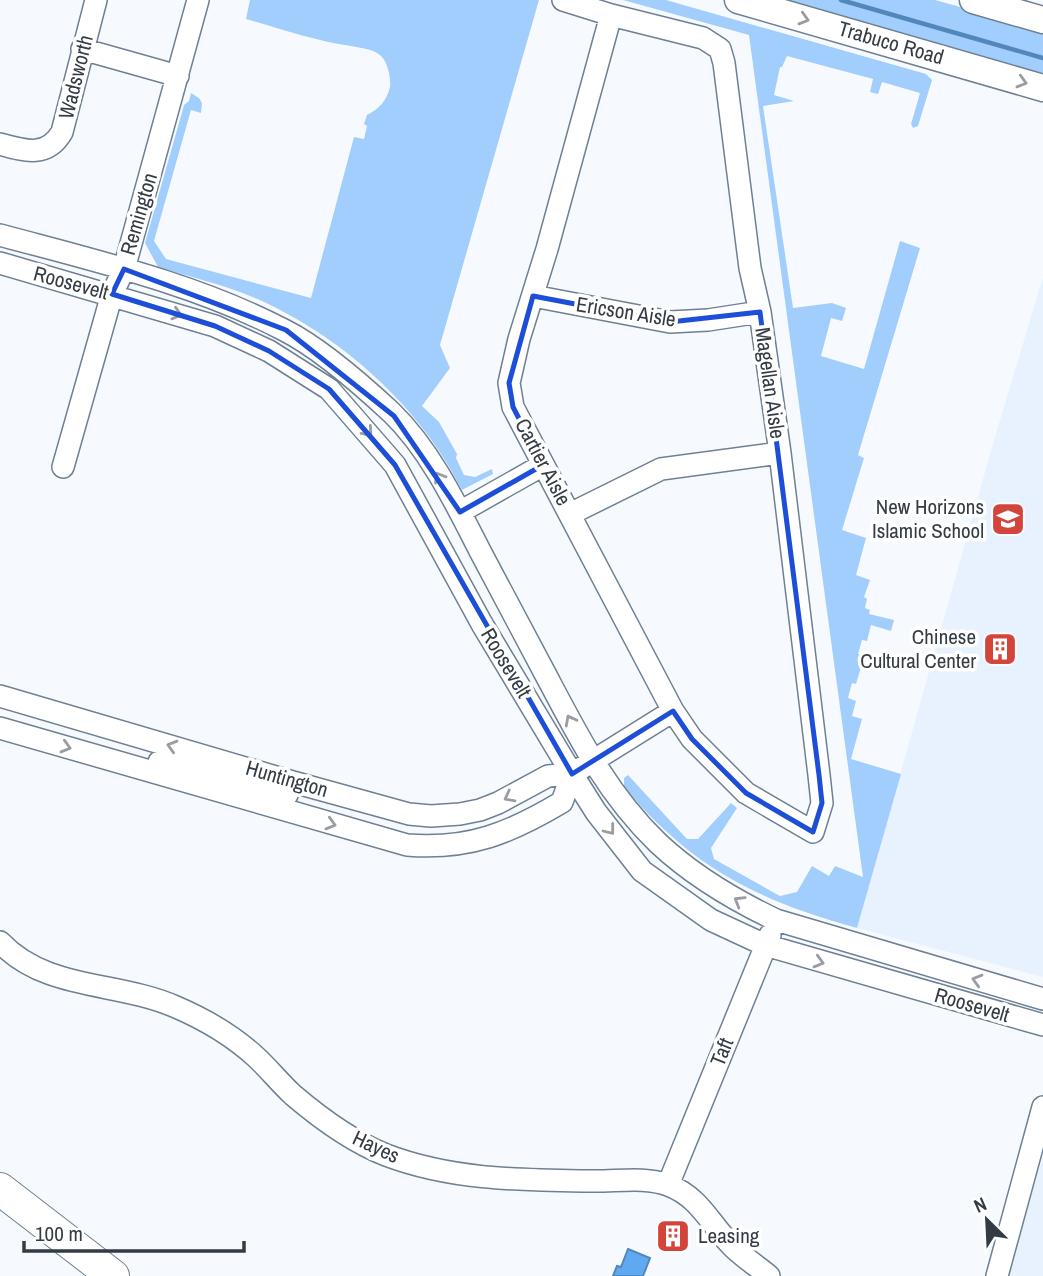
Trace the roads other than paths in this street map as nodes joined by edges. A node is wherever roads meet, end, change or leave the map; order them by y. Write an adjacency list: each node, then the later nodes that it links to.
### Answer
1 (96, 0): 8 (street, Wadsworth)
2 (198, 0): 9 (street, Remington)
3 (564, 0): 6 (street, Magellan Aisle)
4 (738, 0): 10 (main road, Trabuco Road, one-way to 10)
5 (973, 0): 7 (main road)
6 (611, 15): 16 (street, Cartier Aisle); 17 (street, Magellan Aisle)
7 (1043, 20)
8 (82, 49): 9 (street); 11 (street, Wadsworth)
9 (178, 76): 14 (street, Remington)
10 (1043, 88)
11 (0, 144)
12 (0, 235): 14 (street, Roosevelt)
13 (0, 263): 15 (street, Roosevelt)
14 (124, 269): 15 (street, Remington); 21 (street, Roosevelt, one-way to 14)
15 (112, 294): 20 (street, Remington); 27 (street, Roosevelt, one-way to 27)
16 (533, 296): 17 (street, Ericson Aisle); 19 (street, Cartier Aisle)
17 (760, 312): 18 (street, Magellan Aisle)
18 (780, 453): 22 (street); 29 (street, Magellan Aisle)
19 (543, 465): 21 (street); 22 (street, Cartier Aisle)
20 (63, 467)
21 (460, 512): 26 (street, Roosevelt, one-way to 21)
22 (570, 514): 24 (street, Cartier Aisle)
23 (0, 696): 28 (street, Huntington, one-way to 23)
24 (673, 711): 26 (street, Huntington); 29 (street, Cartier Aisle)
25 (0, 728): 28 (street, Huntington, one-way to 28)
26 (592, 762): 27 (street, Huntington); 30 (street, Roosevelt, one-way to 26)
27 (572, 774): 28 (street, Huntington, one-way to 28); 28 (street, Huntington, one-way to 27); 32 (street, Roosevelt, one-way to 32)
28 (289, 796)
29 (813, 832)
30 (776, 920): 32 (street, Taft); 33 (street, Roosevelt, one-way to 30)
31 (0, 942): 36 (street, Hayes)
32 (765, 946): 34 (street, Roosevelt, one-way to 34); 36 (street, Taft)
33 (1043, 999)
34 (1043, 1025)
35 (1043, 1107): 40 (street)
36 (668, 1185): 39 (street, Hayes)
37 (0, 1188): 38 (highway)
38 (113, 1276)
39 (769, 1276)
40 (997, 1276)

